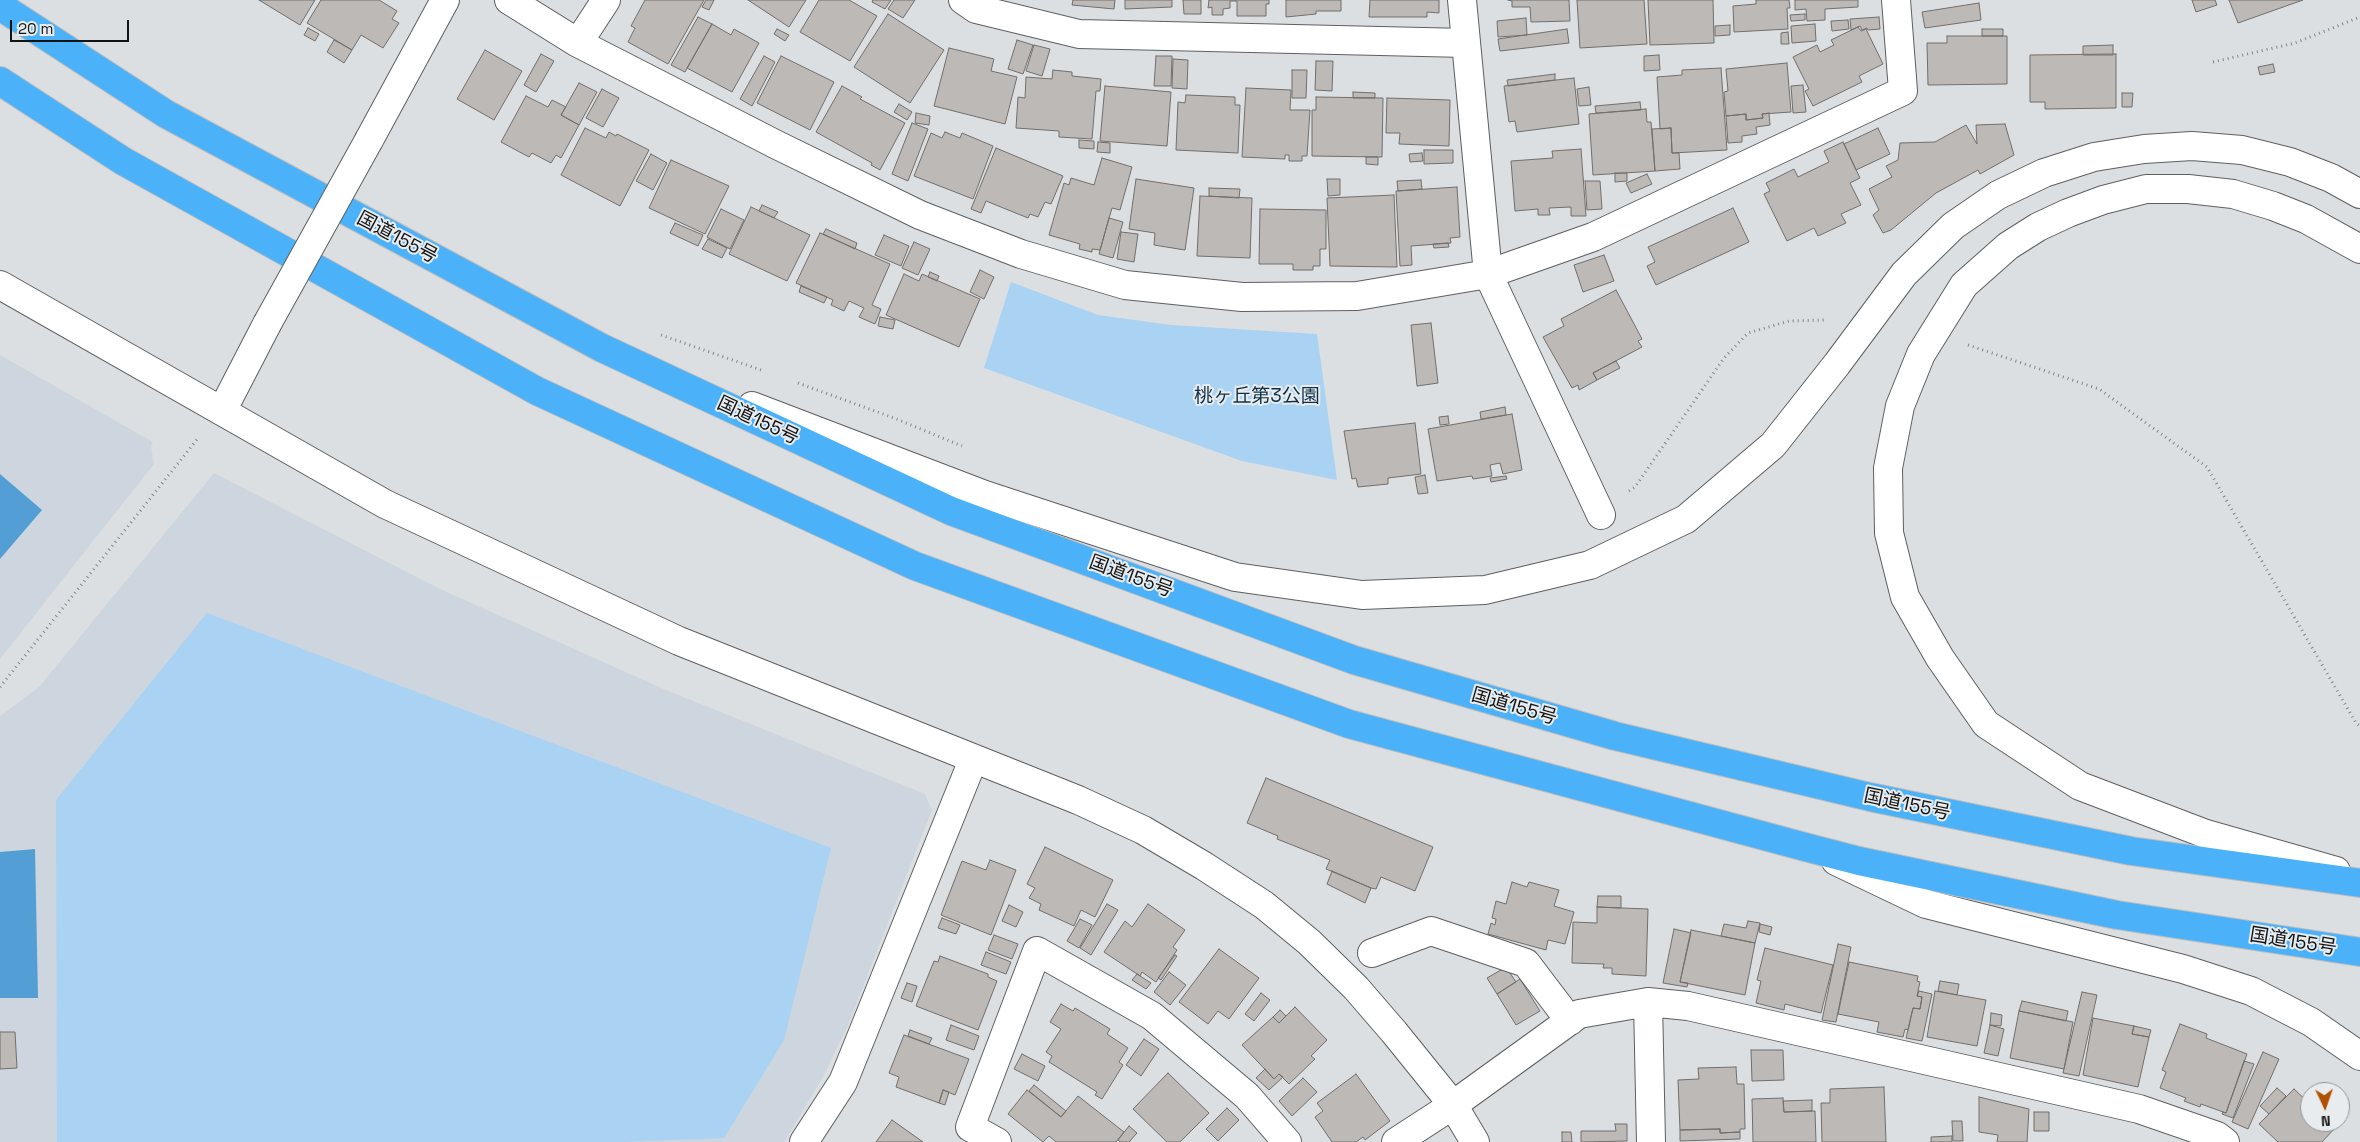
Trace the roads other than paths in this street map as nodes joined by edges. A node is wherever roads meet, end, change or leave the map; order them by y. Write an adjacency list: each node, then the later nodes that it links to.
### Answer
1 (445, 0): 16 (street, bridge)
2 (509, 0): 8 (street)
3 (606, 0): 8 (street)
4 (963, 0): 9 (street)
5 (1462, 0): 9 (street)
6 (1896, 0): 13 (street)
7 (0, 6): 15 (highway, 国道155号)
8 (578, 43): 13 (street)
9 (1466, 43): 13 (street)
10 (0, 81): 19 (highway, 国道155号)
11 (2360, 194): 15 (street)
12 (2360, 249): 20 (street)
13 (1488, 274): 17 (street)
14 (0, 285): 16 (street)
15 (602, 348): 21 (highway, 国道155号)
16 (222, 411): 18 (street)
17 (1601, 515)
18 (973, 760): 27 (street); 28 (street)
19 (1805, 847): 22 (highway, 国道155号); 26 (street)
20 (2360, 877)
21 (2360, 883)
22 (2360, 952)
23 (1372, 953): 25 (street)
24 (1648, 1002): 25 (street); 33 (street); 34 (street)
25 (1570, 1021): 27 (street)
26 (2360, 1056)
27 (1453, 1105): 31 (street); 32 (street)
28 (804, 1142)
29 (997, 1142): 30 (street)
30 (1287, 1142)
31 (1396, 1142)
32 (1475, 1142)
33 (1651, 1142)
34 (2225, 1142)

